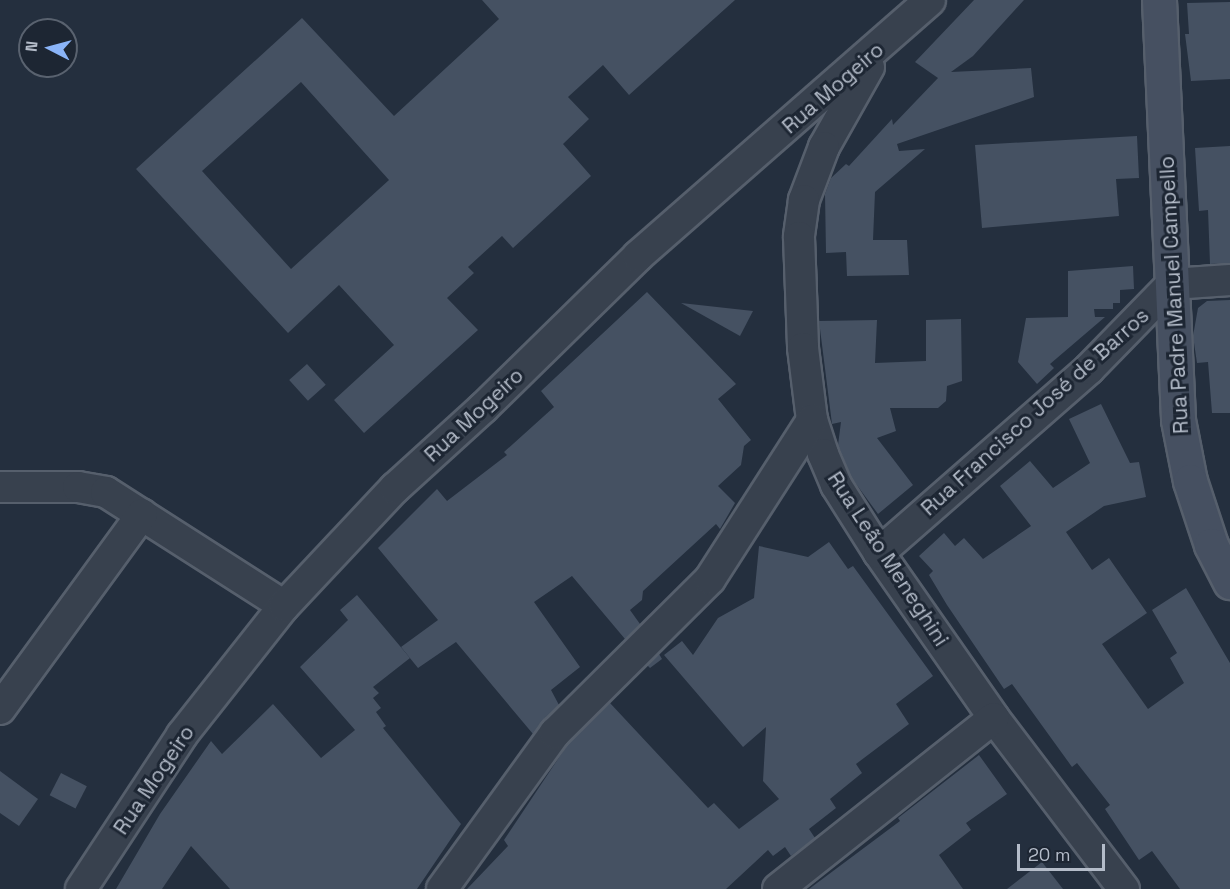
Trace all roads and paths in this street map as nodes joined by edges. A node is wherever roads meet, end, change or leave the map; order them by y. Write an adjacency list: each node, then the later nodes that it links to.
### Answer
1 (930, 0): 3 (street, Rua Mogeiro)
2 (1159, 0): 5 (main road, Rua Padre Manuel Campello)
3 (879, 49): 6 (street, Rua Leão Meneghini); 11 (street, Rua Mogeiro)
4 (1230, 280): 5 (street)
5 (1172, 284): 9 (street, Rua Francisco José de Barros); 10 (main road, Rua Padre Manuel Campello)
6 (812, 420): 9 (street, Rua Leão Meneghini); 15 (street)
7 (0, 487): 8 (street)
8 (142, 514): 11 (street); 12 (street)
9 (879, 553): 13 (street, Rua Leão Meneghini)
10 (1230, 582)
11 (284, 606): 14 (street, Rua Mogeiro)
12 (0, 709)
13 (994, 718): 16 (street); 17 (street, Rua Leão Meneghini)
14 (81, 889)
15 (442, 889)
16 (778, 889)
17 (1124, 889)

